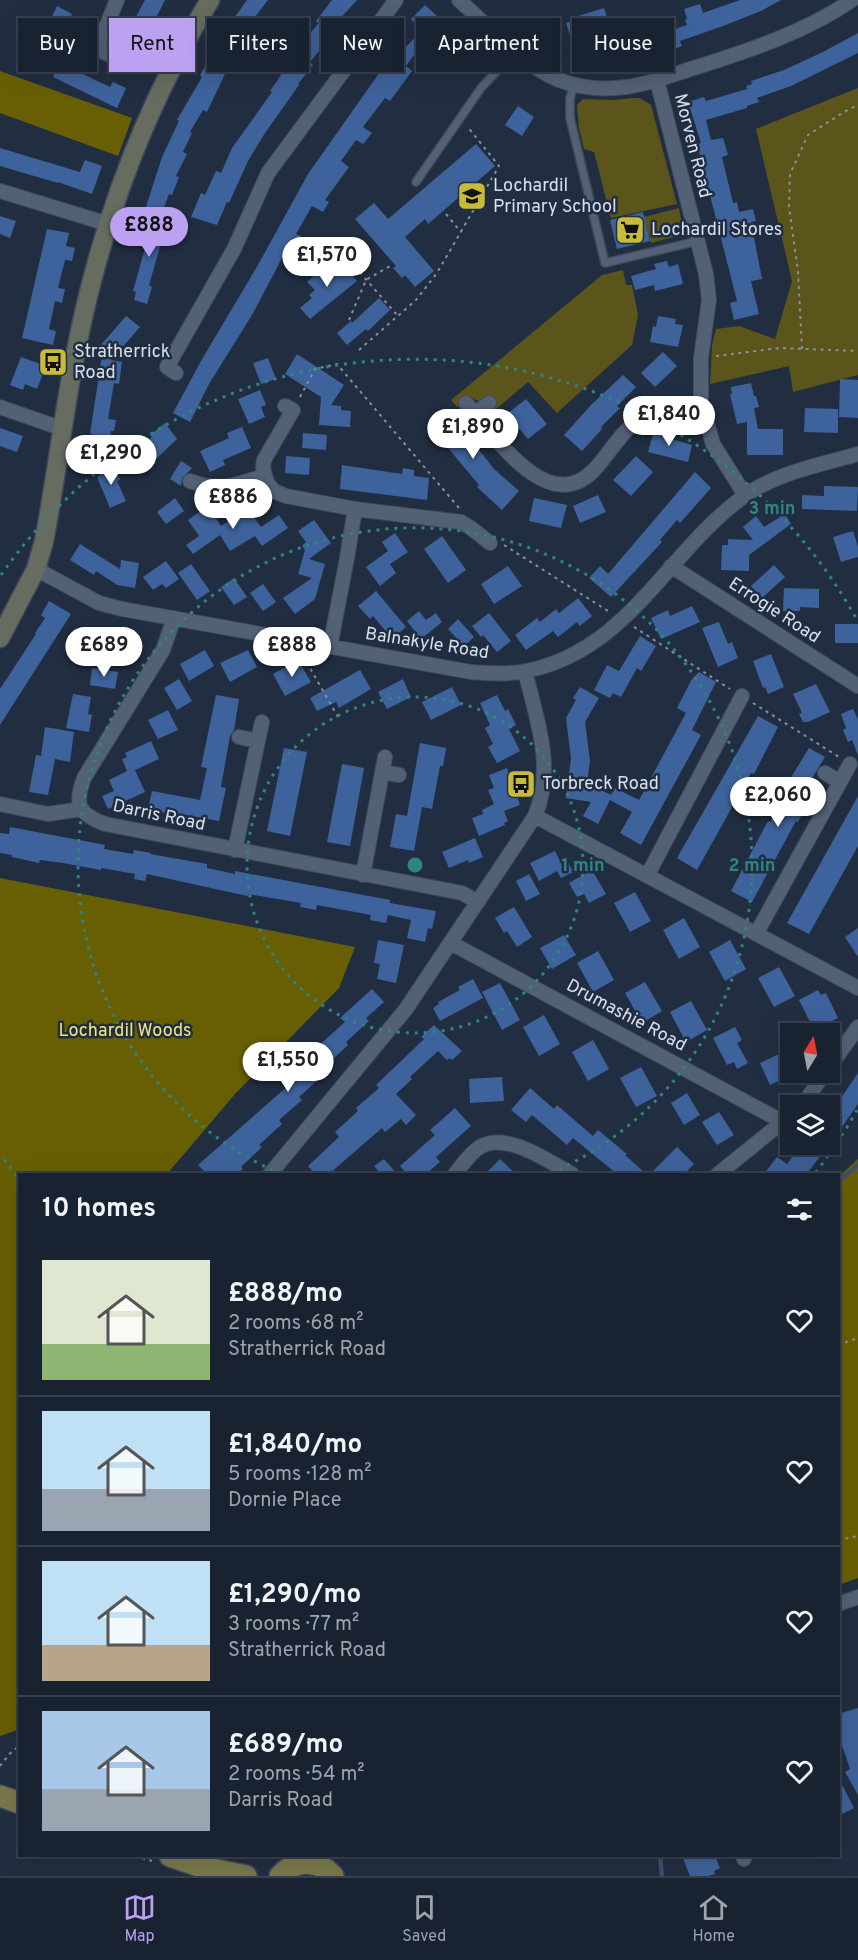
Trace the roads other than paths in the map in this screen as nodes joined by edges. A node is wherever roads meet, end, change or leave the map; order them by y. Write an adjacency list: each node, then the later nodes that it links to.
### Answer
1 (117, 0): 7 (street)
2 (210, 0): 15 (street)
3 (396, 0): 17 (street)
4 (459, 0): 6 (street)
5 (852, 0): 11 (street)
6 (480, 18)
7 (97, 49): 8 (street)
8 (109, 55)
9 (496, 72): 13 (lane)
10 (544, 72): 12 (street)
11 (657, 80): 12 (street); 16 (street, Morven Road)
12 (574, 84): 16 (lane)
13 (416, 182)
14 (0, 191): 15 (street)
15 (108, 224): 22 (street)
16 (698, 241): 19 (street, Morven Road)
17 (176, 373)
18 (489, 403): 19 (street)
19 (701, 403): 26 (street, Morven Road)
20 (0, 407): 22 (street)
21 (289, 408): 24 (street)
22 (63, 429): 30 (street)
23 (858, 454): 26 (street, Balnakyle Road)
24 (265, 476): 25 (street); 27 (street)
25 (191, 480)
26 (745, 495): 29 (street, Balnakyle Road)
27 (355, 509): 28 (street); 33 (street)
28 (493, 541)
29 (671, 566): 34 (street, Balnakyle Road); 35 (street, Errogie Road)
30 (36, 569): 31 (street, Balnakyle Road); 32 (street)
31 (174, 618): 33 (street, Balnakyle Road); 47 (street)
32 (0, 638)
33 (330, 647): 34 (street, Balnakyle Road)
34 (525, 671): 48 (street)
35 (858, 686)
36 (742, 696): 51 (street)
37 (262, 722): 39 (street)
38 (239, 737): 39 (street)
39 (258, 741): 49 (street)
40 (385, 757): 42 (street)
41 (850, 764): 45 (street)
42 (382, 772): 44 (street); 50 (street)
43 (825, 773): 45 (street)
44 (399, 775)
45 (840, 782): 53 (street)
46 (0, 804): 47 (street)
47 (81, 809): 49 (street, Darris Road)
48 (535, 816): 51 (street); 52 (street)
49 (235, 850): 50 (street, Darris Road)
50 (363, 875): 52 (street, Darris Road)
51 (647, 876): 53 (street)
52 (478, 902): 54 (street)
53 (756, 934): 55 (street)
54 (451, 943): 58 (street, Drumashie Road); 60 (street)
55 (858, 988)
56 (858, 1027): 57 (street)
57 (840, 1052)
58 (780, 1117)
59 (780, 1125): 63 (street)
60 (271, 1173)
61 (455, 1173): 62 (street)
62 (570, 1173)
63 (719, 1173)
64 (858, 1597): 65 (street)
65 (840, 1603)
66 (0, 1796): 67 (main road)
67 (18, 1802)
68 (173, 1857): 70 (main road)
69 (308, 1859): 71 (main road); 72 (main road)
70 (246, 1876)
71 (280, 1876)
72 (333, 1876)

